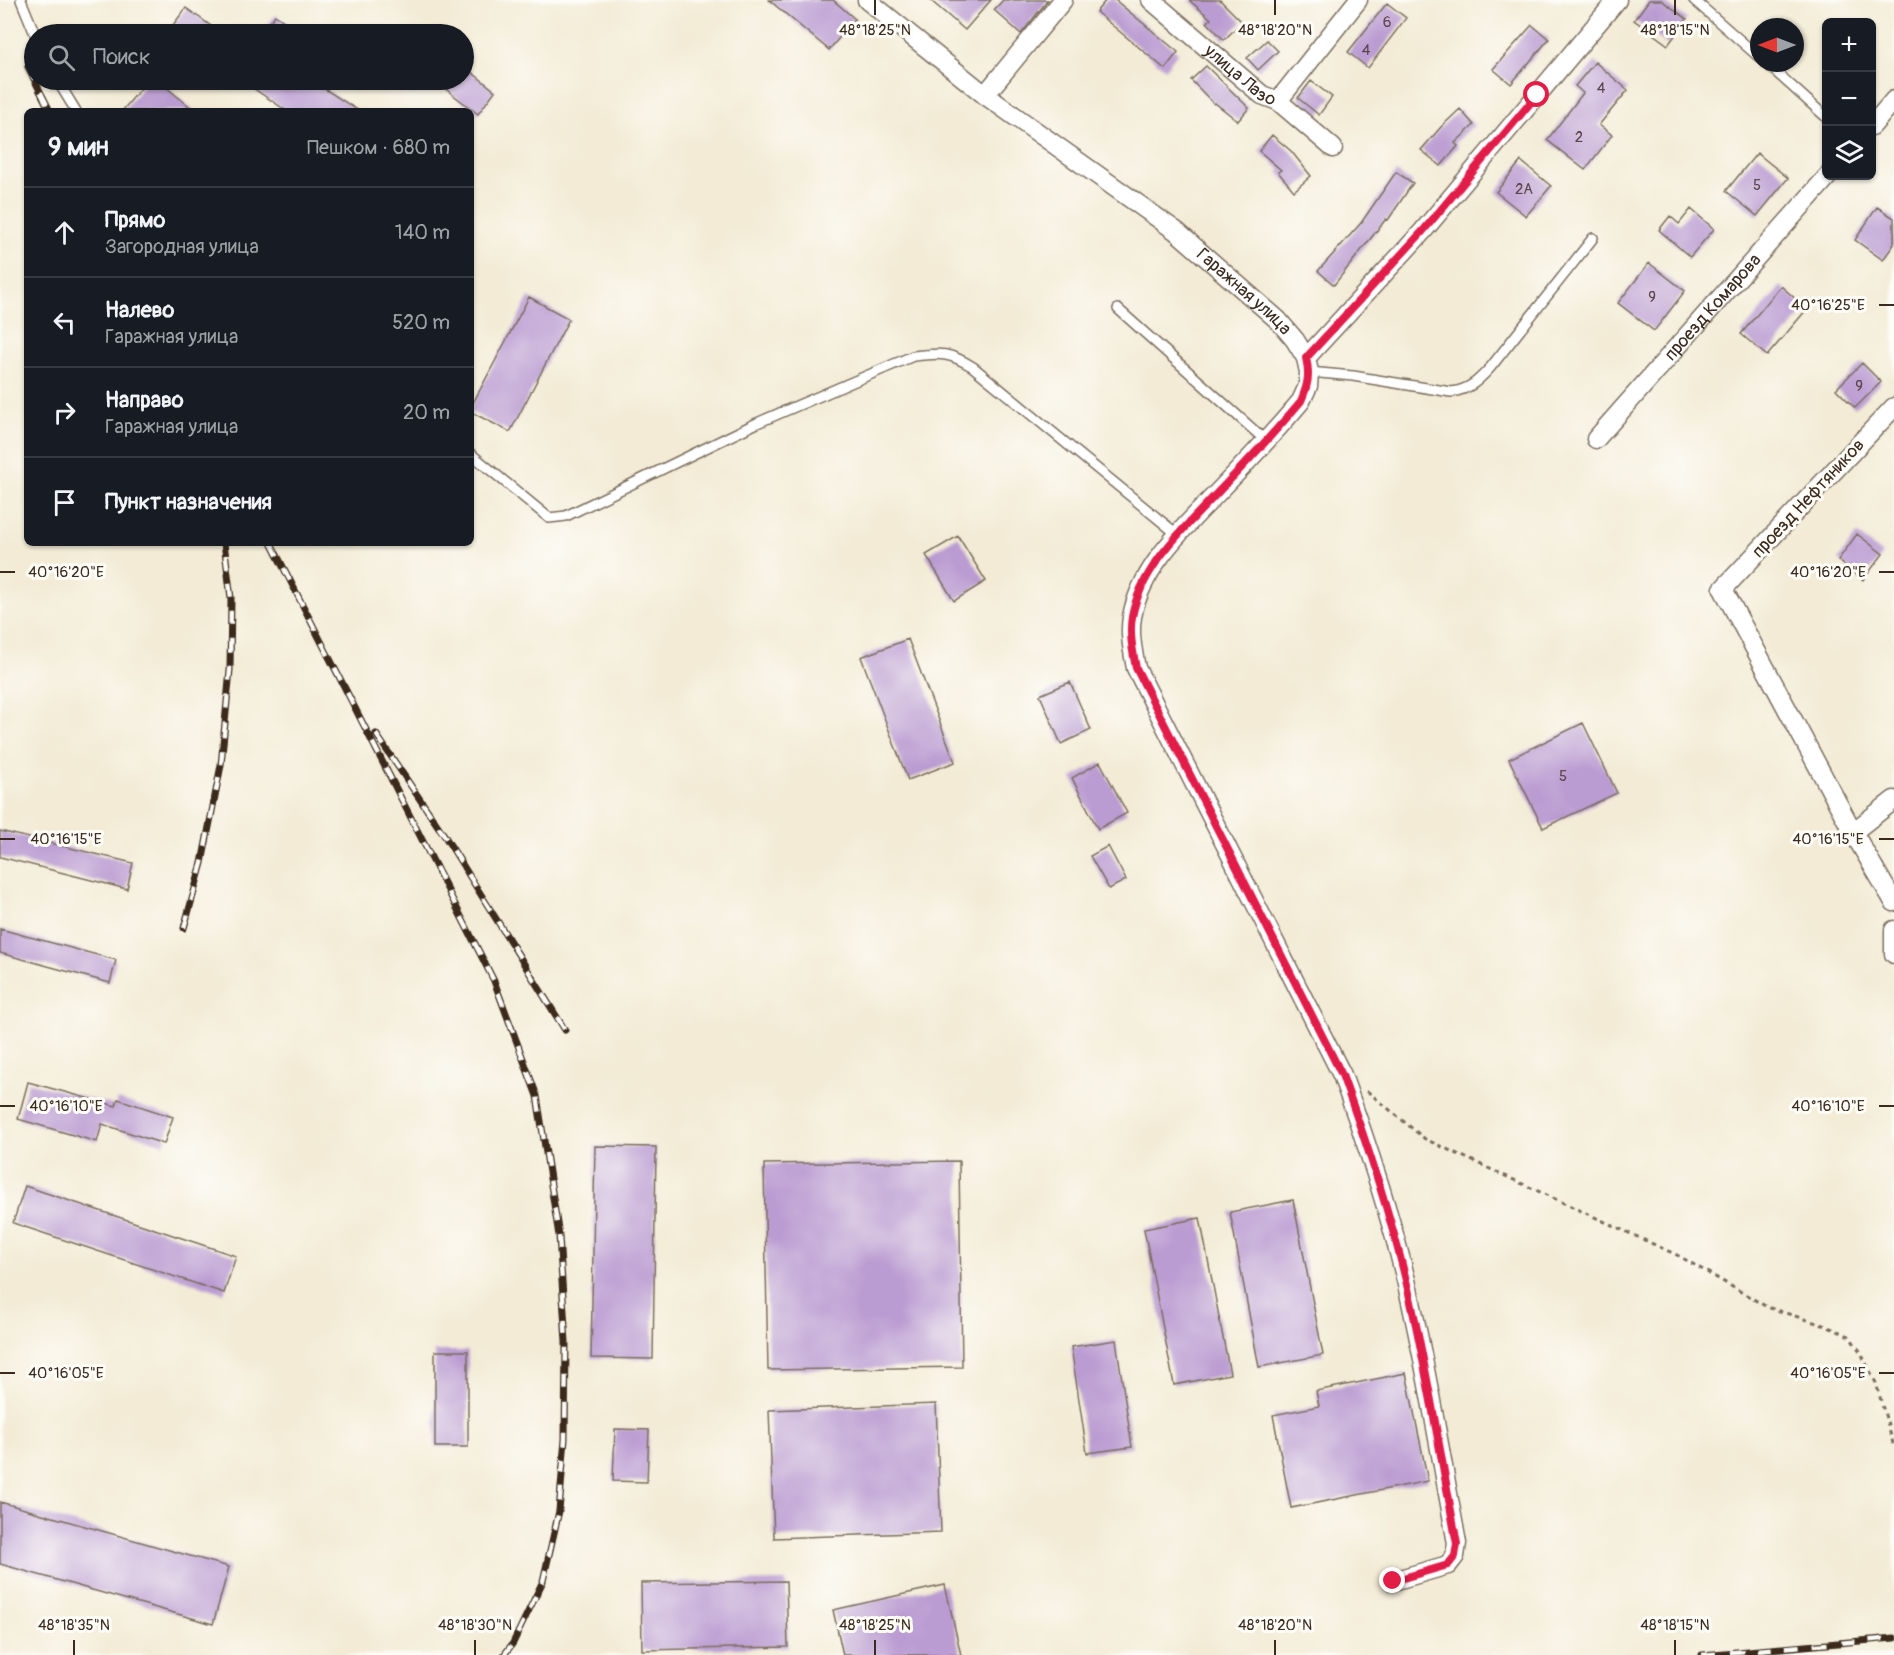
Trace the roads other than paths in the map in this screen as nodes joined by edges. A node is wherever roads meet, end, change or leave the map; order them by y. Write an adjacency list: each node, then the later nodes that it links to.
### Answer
1 (21, 0): 8 (lane)
2 (867, 0): 12 (street, Гаражная улица)
3 (1063, 0): 12 (street)
4 (1151, 0): 14 (street, улица Лазо)
5 (1358, 0): 14 (street)
6 (1617, 0): 22 (street)
7 (1694, 0): 9 (lane)
8 (31, 24)
9 (1750, 49)
10 (1776, 72): 16 (lane)
11 (63, 90): 15 (lane)
12 (985, 95): 22 (street, Гаражная улица)
13 (1894, 100): 17 (street)
14 (1278, 101): 18 (street, улица Лазо)
15 (74, 108)
16 (1822, 113)
17 (1876, 121)
18 (1333, 148)
19 (1824, 180): 24 (street, проезд Комарова)
20 (1593, 238): 22 (lane)
21 (1118, 309): 25 (lane)
22 (1308, 365): 25 (street)
23 (1894, 407): 29 (street, проезд Нефтяников)
24 (1596, 439)
25 (1266, 441): 27 (street)
26 (474, 456): 27 (lane)
27 (1179, 535): 33 (street)
28 (1894, 800): 29 (street)
29 (1853, 832): 30 (street)
30 (1894, 902)
31 (1894, 930): 32 (street)
32 (1894, 954)
33 (1393, 1581)

